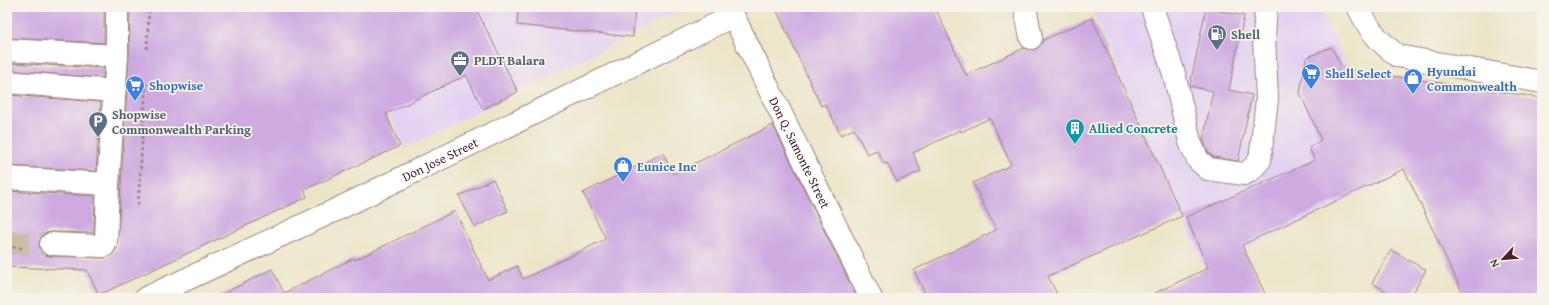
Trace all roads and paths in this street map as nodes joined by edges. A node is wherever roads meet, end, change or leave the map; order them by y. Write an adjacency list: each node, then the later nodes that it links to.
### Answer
1 (117, 7): 11 (street)
2 (1025, 7): 9 (street)
3 (1152, 7): 4 (street)
4 (1266, 7)
5 (1358, 7): 13 (street)
6 (1508, 7): 8 (path)
7 (731, 12): 18 (street, Don Jose Street); 19 (street, Don Q. Samonte Street)
8 (1542, 13)
9 (1031, 38)
10 (7, 50): 11 (street)
11 (117, 56): 14 (street)
12 (7, 82): 14 (street)
13 (1542, 82)
14 (114, 91): 16 (street)
15 (7, 178): 16 (street)
16 (108, 184): 17 (street)
17 (50, 237)
18 (146, 298)
19 (871, 298)

